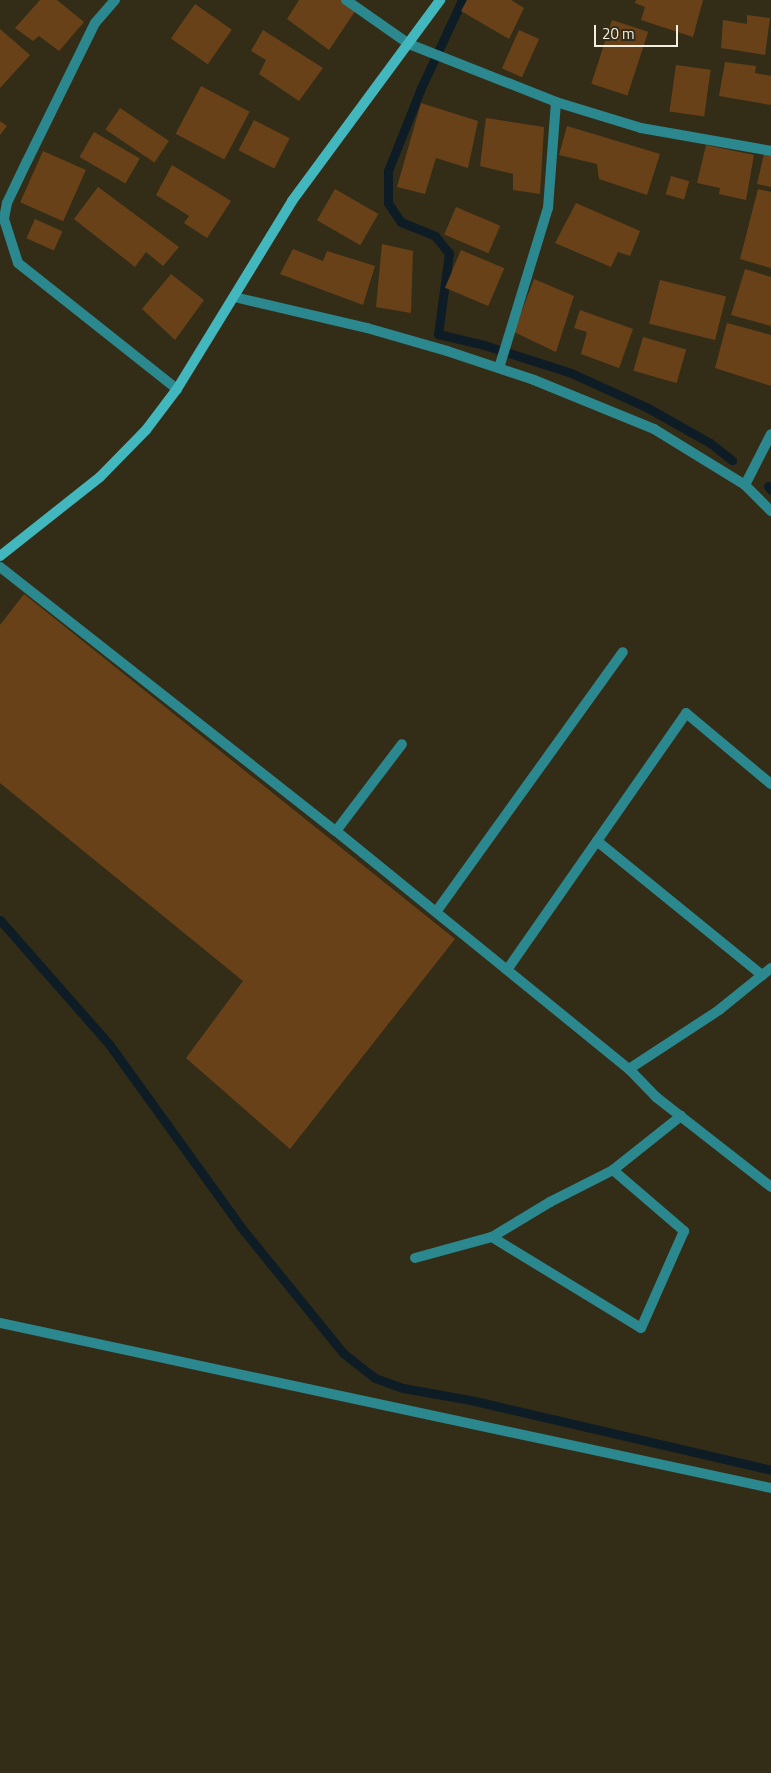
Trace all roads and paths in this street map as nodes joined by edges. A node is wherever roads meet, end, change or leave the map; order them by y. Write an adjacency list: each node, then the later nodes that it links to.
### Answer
1 (115, 0): 7 (street)
2 (346, 0): 4 (street)
3 (440, 0): 4 (street)
4 (409, 44): 5 (street); 8 (street)
5 (556, 102): 6 (street); 9 (street)
6 (771, 151)
7 (2, 218): 10 (street)
8 (234, 297): 9 (street); 10 (street)
9 (499, 367): 12 (street)
10 (177, 389): 14 (street)
11 (771, 434): 12 (street)
12 (745, 485): 13 (street)
13 (771, 511)
14 (0, 556)
15 (0, 567): 19 (street)
16 (623, 652): 21 (street)
17 (402, 744): 19 (street)
18 (771, 784): 20 (street)
19 (336, 831): 21 (street)
20 (597, 841): 23 (street); 24 (street)
21 (436, 912): 23 (street)
22 (771, 968): 24 (street)
23 (507, 970): 25 (street)
24 (762, 975): 25 (street)
25 (630, 1069): 26 (street)
26 (681, 1116): 27 (street); 28 (street)
27 (613, 1170): 29 (street); 29 (street)
28 (771, 1187)
29 (492, 1237): 30 (street)
30 (415, 1258)
31 (0, 1323): 32 (street)
32 (771, 1488)

